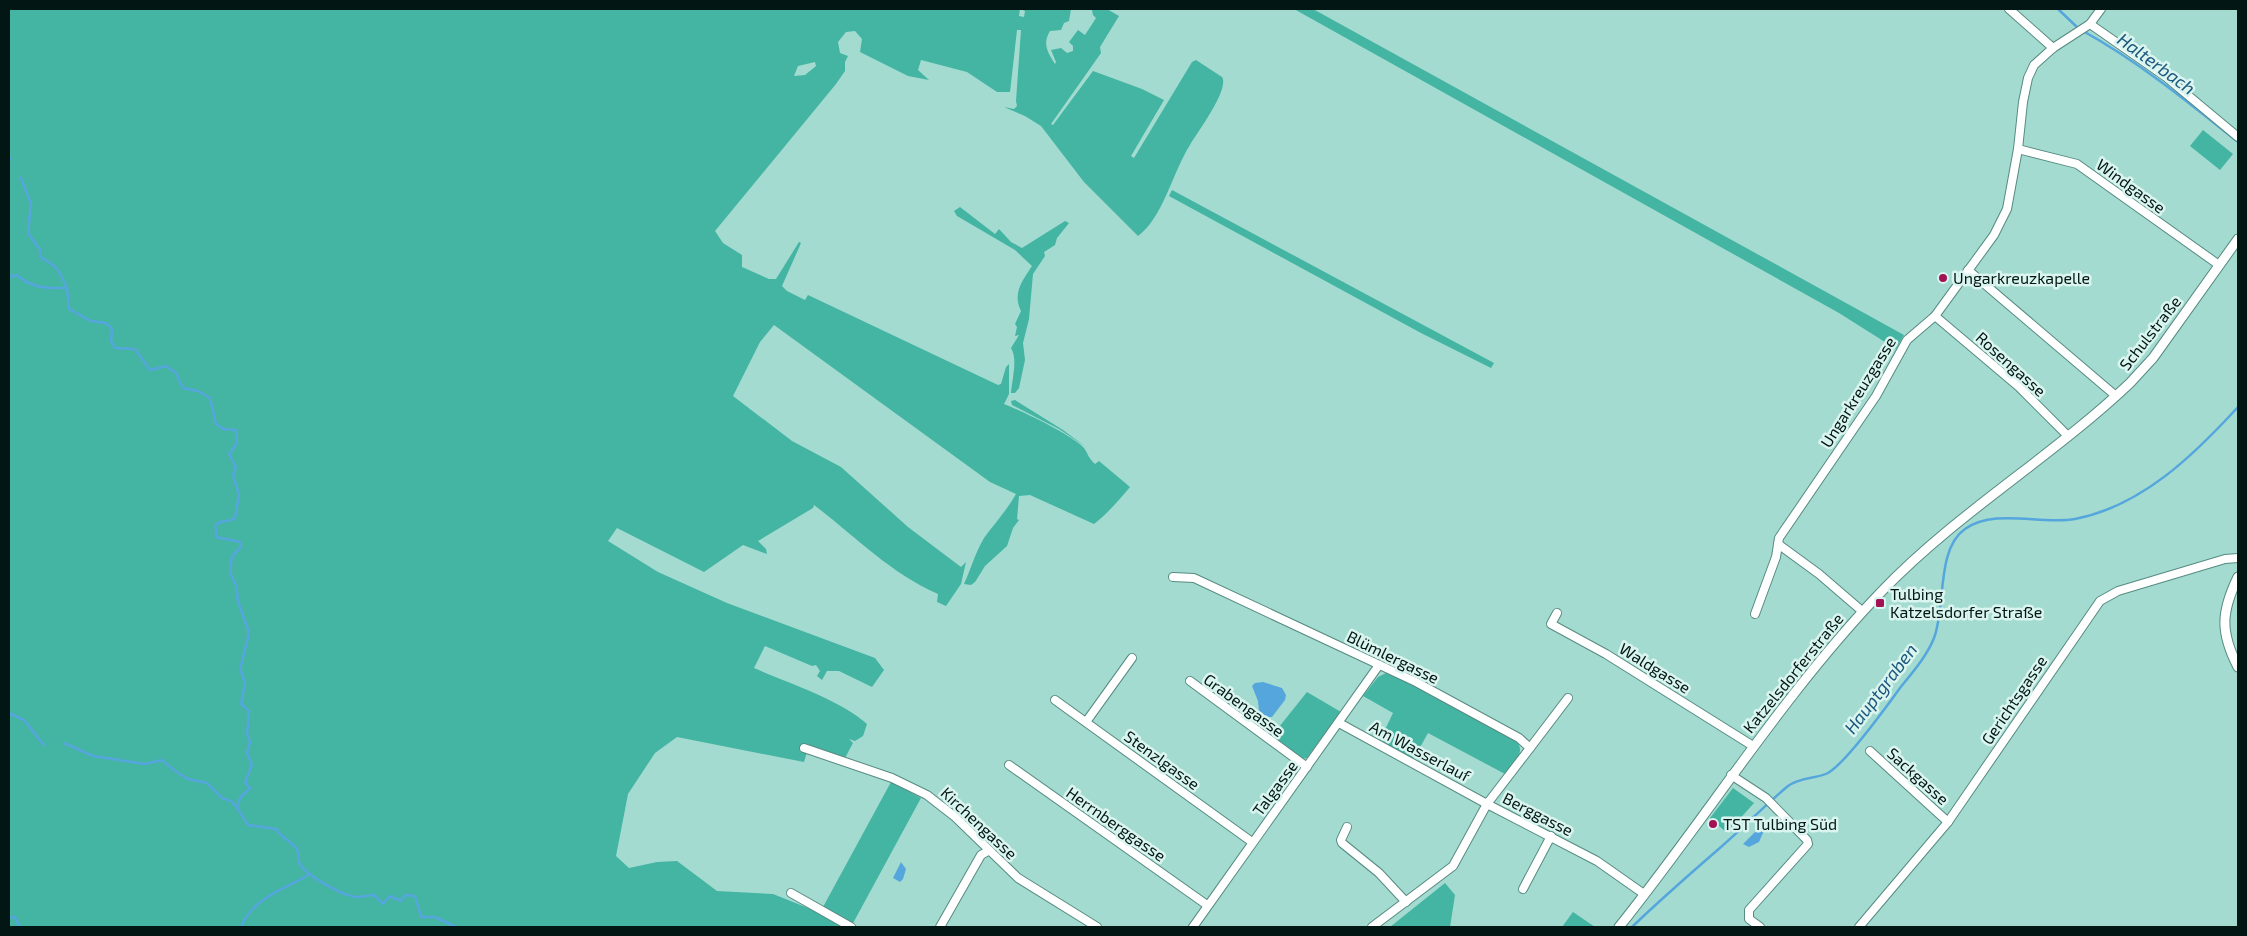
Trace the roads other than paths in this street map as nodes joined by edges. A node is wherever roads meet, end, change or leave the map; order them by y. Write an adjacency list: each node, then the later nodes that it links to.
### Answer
1 (2009, 9): 4 (street)
2 (2101, 9): 3 (street, Ungarkreuzgasse)
3 (2085, 28): 4 (street, Ungarkreuzgasse); 5 (street)
4 (2052, 48): 6 (street, Ungarkreuzgasse)
5 (2238, 137)
6 (2018, 149): 8 (street, Windgasse); 9 (street, Ungarkreuzgasse)
7 (2238, 239): 8 (street, Schulstraße)
8 (2219, 265): 11 (street, Schulstraße)
9 (1968, 270): 10 (street, Ungarkreuzgasse); 11 (street)
10 (1935, 316): 12 (street, Rosengasse); 14 (street, Ungarkreuzgasse)
11 (2116, 396): 12 (street, Schulstraße)
12 (2067, 435): 13 (street, Schulstraße)
13 (2025, 469): 18 (street, Katzelsdorferstraße)
14 (1778, 544): 18 (street); 20 (street, Ungarkreuzgasse)
15 (2238, 558): 37 (street, Gerichtsgasse)
16 (1173, 577): 22 (street, Blümlergasse)
17 (2238, 577): 23 (street)
18 (1862, 611): 29 (street, Katzelsdorferstraße)
19 (1557, 612): 29 (street, Waldgasse)
20 (1755, 614)
21 (1132, 658): 27 (street)
22 (1379, 665): 28 (street, Talgasse); 31 (street, Blümlergasse)
23 (2238, 667)
24 (1190, 681): 34 (street, Grabengasse)
25 (1568, 698): 31 (street)
26 (1055, 700): 27 (street, Stenzlgasse)
27 (1086, 722): 40 (street, Stenzlgasse)
28 (1339, 723): 34 (street, Talgasse); 36 (street, Am Wasserlauf)
29 (1753, 746): 35 (street, Katzelsdorferstraße)
30 (804, 748): 41 (street, Kirchengasse)
31 (1530, 748): 36 (street)
32 (1870, 752): 37 (street, Sackgasse)
33 (1009, 765): 46 (street, Herrnberggasse)
34 (1307, 767): 40 (street, Talgasse)
35 (1731, 775): 44 (street, Katzelsdorferstraße); 53 (street)
36 (1487, 804): 39 (street, Berggasse); 45 (street, Berggasse)
37 (1948, 822): 54 (street, Gerichtsgasse)
38 (1347, 827): 45 (street)
39 (1551, 836): 42 (street); 44 (street, Berggasse)
40 (1252, 842): 46 (street, Talgasse)
41 (988, 851): 48 (street); 49 (street, Kirchengasse)
42 (1523, 889)
43 (790, 893): 47 (street)
44 (1644, 894): 52 (street, Katzelsdorferstraße)
45 (1406, 902): 51 (street, Berggasse)
46 (1207, 905): 50 (street, Talgasse)
47 (851, 927)
48 (940, 927)
49 (1097, 927)
50 (1193, 927)
51 (1372, 927)
52 (1619, 927)
53 (1760, 927)
54 (1859, 927)

